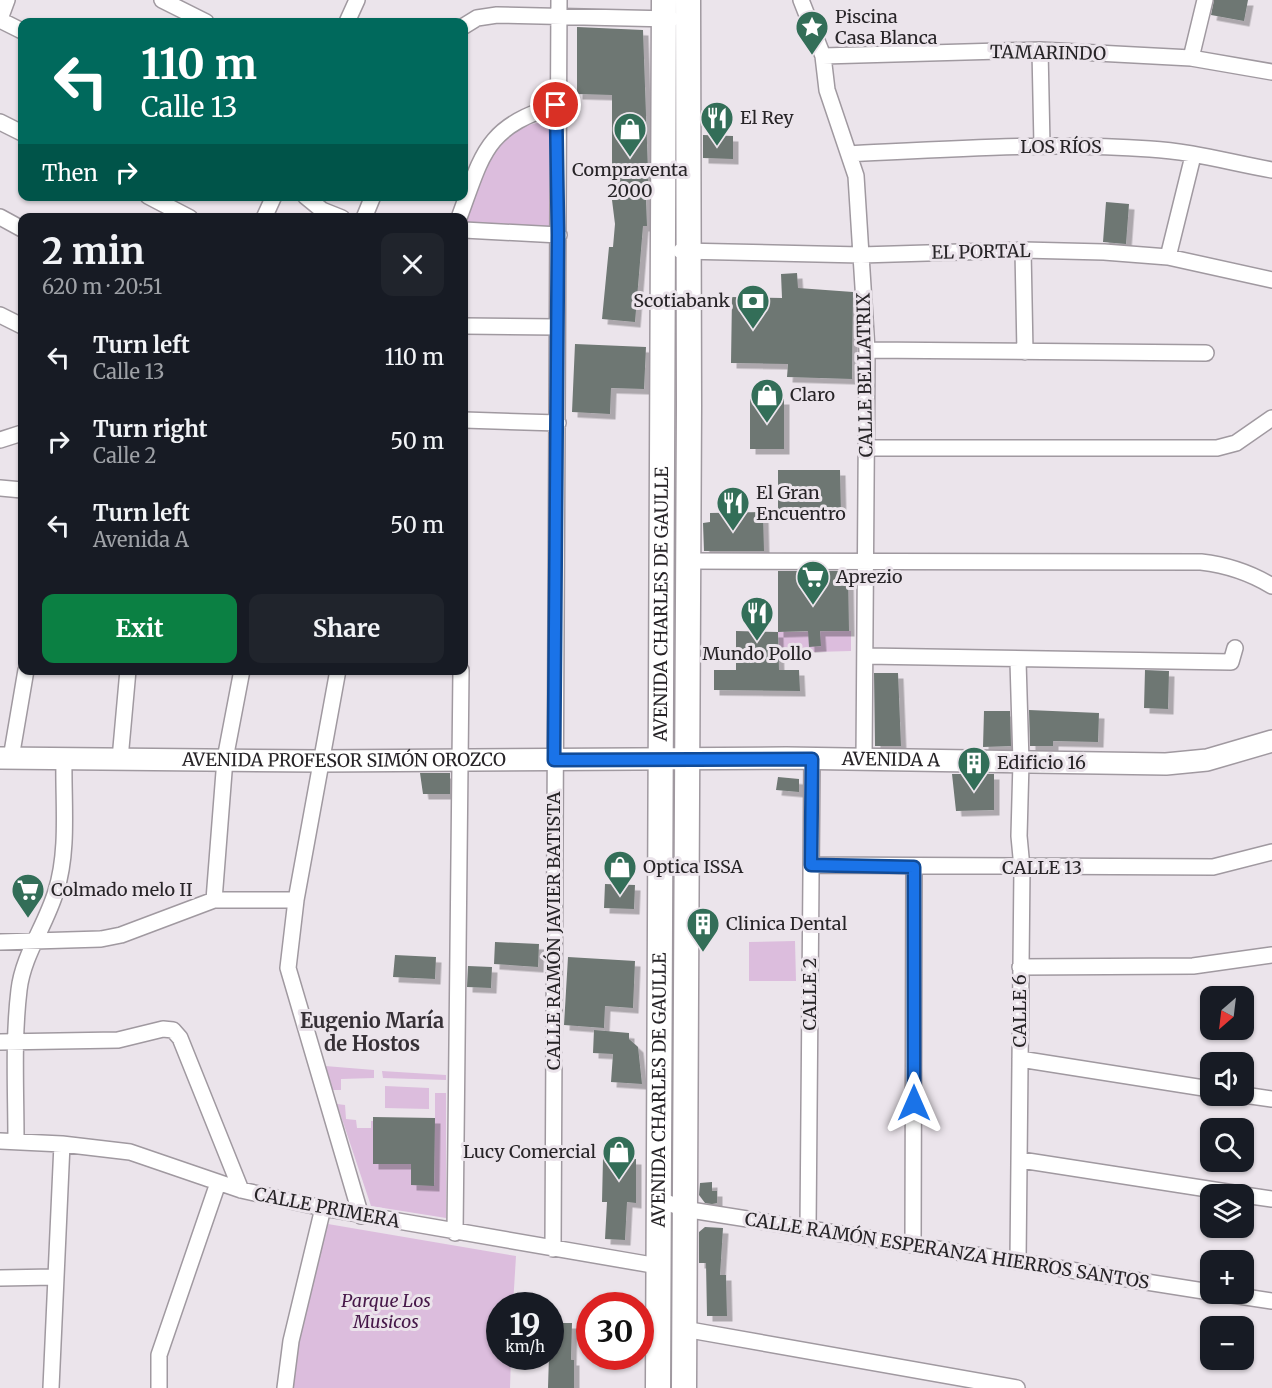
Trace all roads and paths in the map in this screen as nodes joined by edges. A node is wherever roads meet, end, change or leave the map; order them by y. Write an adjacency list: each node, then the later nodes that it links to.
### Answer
1 (8, 0): 10 (street)
2 (162, 0): 8 (street)
3 (357, 0): 9 (street)
4 (801, 0): 14 (street, CALLE BELLATRIX)
5 (1205, 0): 15 (street)
6 (558, 8): 7 (street); 11 (street); 17 (street, CALLE RAMÓN JAVIER BATISTA)
7 (676, 9): 34 (main road, AVENIDA CHARLES DE GAULLE); 35 (main road, AVENIDA CHARLES DE GAULLE)
8 (198, 18)
9 (349, 18)
10 (0, 19): 12 (street)
11 (468, 24)
12 (18, 29)
13 (1040, 50): 14 (street, TAMARINDO); 15 (street, TAMARINDO); 20 (street)
14 (823, 56): 21 (street, CALLE BELLATRIX)
15 (1191, 58): 16 (street, TAMARINDO)
16 (1272, 72)
17 (556, 105): 24 (street); 32 (street, CALLE RAMÓN JAVIER BATISTA)
18 (0, 122): 19 (street)
19 (18, 131)
20 (1042, 145): 21 (street, LOS RÍOS); 22 (street, LOS RÍOS)
21 (849, 154): 36 (street, CALLE BELLATRIX)
22 (1193, 156): 23 (street, LOS RÍOS); 37 (street)
23 (1272, 170)
24 (468, 196)
25 (158, 201): 27 (street)
26 (311, 201): 28 (street)
27 (180, 213)
28 (330, 213)
29 (0, 217): 30 (street)
30 (18, 227)
31 (468, 230): 32 (street)
32 (558, 235): 42 (street, CALLE RAMÓN JAVIER BATISTA)
33 (1023, 250): 36 (street, EL PORTAL); 37 (street, EL PORTAL); 44 (street)
34 (688, 251): 35 (street, EL PORTAL); 36 (street, EL PORTAL); 55 (main road, AVENIDA CHARLES DE GAULLE)
35 (661, 252): 71 (main road, AVENIDA CHARLES DE GAULLE)
36 (861, 255): 43 (street, CALLE BELLATRIX)
37 (1168, 257): 38 (street, EL PORTAL)
38 (1272, 280)
39 (0, 315): 40 (street)
40 (18, 324)
41 (468, 326): 42 (street)
42 (557, 327): 48 (street, CALLE RAMÓN JAVIER BATISTA)
43 (867, 350): 44 (street); 51 (street, CALLE BELLATRIX)
44 (1025, 352): 45 (street)
45 (1206, 353)
46 (1272, 418): 51 (street)
47 (468, 420): 48 (street)
48 (558, 423): 74 (street, CALLE RAMÓN JAVIER BATISTA)
49 (18, 434): 50 (street)
50 (0, 440)
51 (867, 448): 54 (street, CALLE BELLATRIX)
52 (0, 488): 53 (street)
53 (18, 490)
54 (866, 560): 55 (street); 56 (street); 58 (street, CALLE BELLATRIX)
55 (688, 561): 72 (main road, AVENIDA CHARLES DE GAULLE)
56 (1272, 586)
57 (1235, 648): 59 (street)
58 (866, 656): 59 (street); 75 (street, CALLE BELLATRIX)
59 (1018, 661): 77 (street, CALLE 6)
60 (25, 675): 66 (street)
61 (128, 675): 68 (street)
62 (241, 675): 69 (street)
63 (337, 675): 76 (street)
64 (461, 675): 70 (street)
65 (1272, 741): 77 (main road, AVENIDA A)
66 (6, 758): 67 (main road, AVENIDA PROFESOR SIMÓN OROZCO)
67 (64, 759): 68 (main road, AVENIDA PROFESOR SIMÓN OROZCO); 85 (street)
68 (120, 759): 69 (main road, AVENIDA PROFESOR SIMÓN OROZCO)
69 (225, 759): 76 (main road, AVENIDA PROFESOR SIMÓN OROZCO); 82 (street)
70 (461, 759): 74 (main road, AVENIDA PROFESOR SIMÓN OROZCO); 76 (main road, AVENIDA PROFESOR SIMÓN OROZCO); 108 (street)
71 (661, 759): 72 (main road, AVENIDA PROFESOR SIMÓN OROZCO); 74 (main road, AVENIDA PROFESOR SIMÓN OROZCO); 102 (main road, AVENIDA CHARLES DE GAULLE)
72 (687, 759): 73 (main road, AVENIDA A); 105 (main road, AVENIDA CHARLES DE GAULLE)
73 (812, 759): 75 (main road, AVENIDA A); 79 (street, CALLE 2)
74 (554, 760): 110 (street, CALLE RAMÓN JAVIER BATISTA)
75 (864, 760): 77 (main road, AVENIDA A)
76 (320, 761): 83 (street)
77 (1021, 762): 81 (street, CALLE 6)
78 (1272, 852): 81 (street, CALLE 13)
79 (811, 865): 80 (street, CALLE 13); 107 (street, CALLE 2)
80 (914, 867): 81 (street, CALLE 13); 109 (street)
81 (1022, 868): 87 (street, CALLE 6)
82 (214, 900): 83 (street); 85 (street)
83 (296, 900): 106 (street)
84 (0, 942): 85 (street)
85 (36, 942): 89 (street)
86 (1272, 955): 87 (street)
87 (1020, 967): 90 (street, CALLE 6)
88 (0, 1042): 89 (street)
89 (16, 1043): 95 (street); 100 (street)
90 (1020, 1059): 91 (street); 97 (street, CALLE 6)
91 (1200, 1087)
92 (1254, 1096): 93 (street)
93 (1272, 1099)
94 (0, 1141): 95 (street, CALLE PRIMERA)
95 (16, 1141): 96 (street, CALLE PRIMERA)
96 (62, 1144): 98 (street, CALLE PRIMERA); 113 (street)
97 (1021, 1160): 99 (street); 111 (street, CALLE 6)
98 (218, 1183): 100 (street, CALLE PRIMERA); 120 (street)
99 (1200, 1188)
100 (241, 1190): 104 (street, CALLE PRIMERA)
101 (1254, 1196): 103 (street)
102 (658, 1199): 105 (street, CALLE RAMÓN ESPERANZA HIERROS SANTOS); 112 (main road, AVENIDA CHARLES DE GAULLE)
103 (1272, 1199)
104 (323, 1209): 106 (street, CALLE PRIMERA); 121 (street)
105 (684, 1209): 107 (street, CALLE RAMÓN ESPERANZA HIERROS SANTOS); 118 (main road, AVENIDA CHARLES DE GAULLE)
106 (360, 1216): 108 (street, CALLE PRIMERA)
107 (808, 1229): 109 (street, CALLE RAMÓN ESPERANZA HIERROS SANTOS)
108 (455, 1233): 110 (street, CALLE PRIMERA)
109 (914, 1245): 111 (street, CALLE RAMÓN ESPERANZA HIERROS SANTOS)
110 (553, 1249): 112 (street, CALLE PRIMERA)
111 (1018, 1261): 115 (street, CALLE RAMÓN ESPERANZA HIERROS SANTOS)
112 (658, 1266): 122 (main road, AVENIDA CHARLES DE GAULLE)
113 (54, 1277): 114 (street); 119 (street)
114 (0, 1278)
115 (1200, 1290)
116 (1254, 1299): 117 (street)
117 (1272, 1302)
118 (684, 1329): 123 (main road, AVENIDA CHARLES DE GAULLE); 124 (street)
119 (51, 1388)
120 (159, 1388)
121 (285, 1388)
122 (658, 1388)
123 (684, 1388)
124 (1017, 1388)

